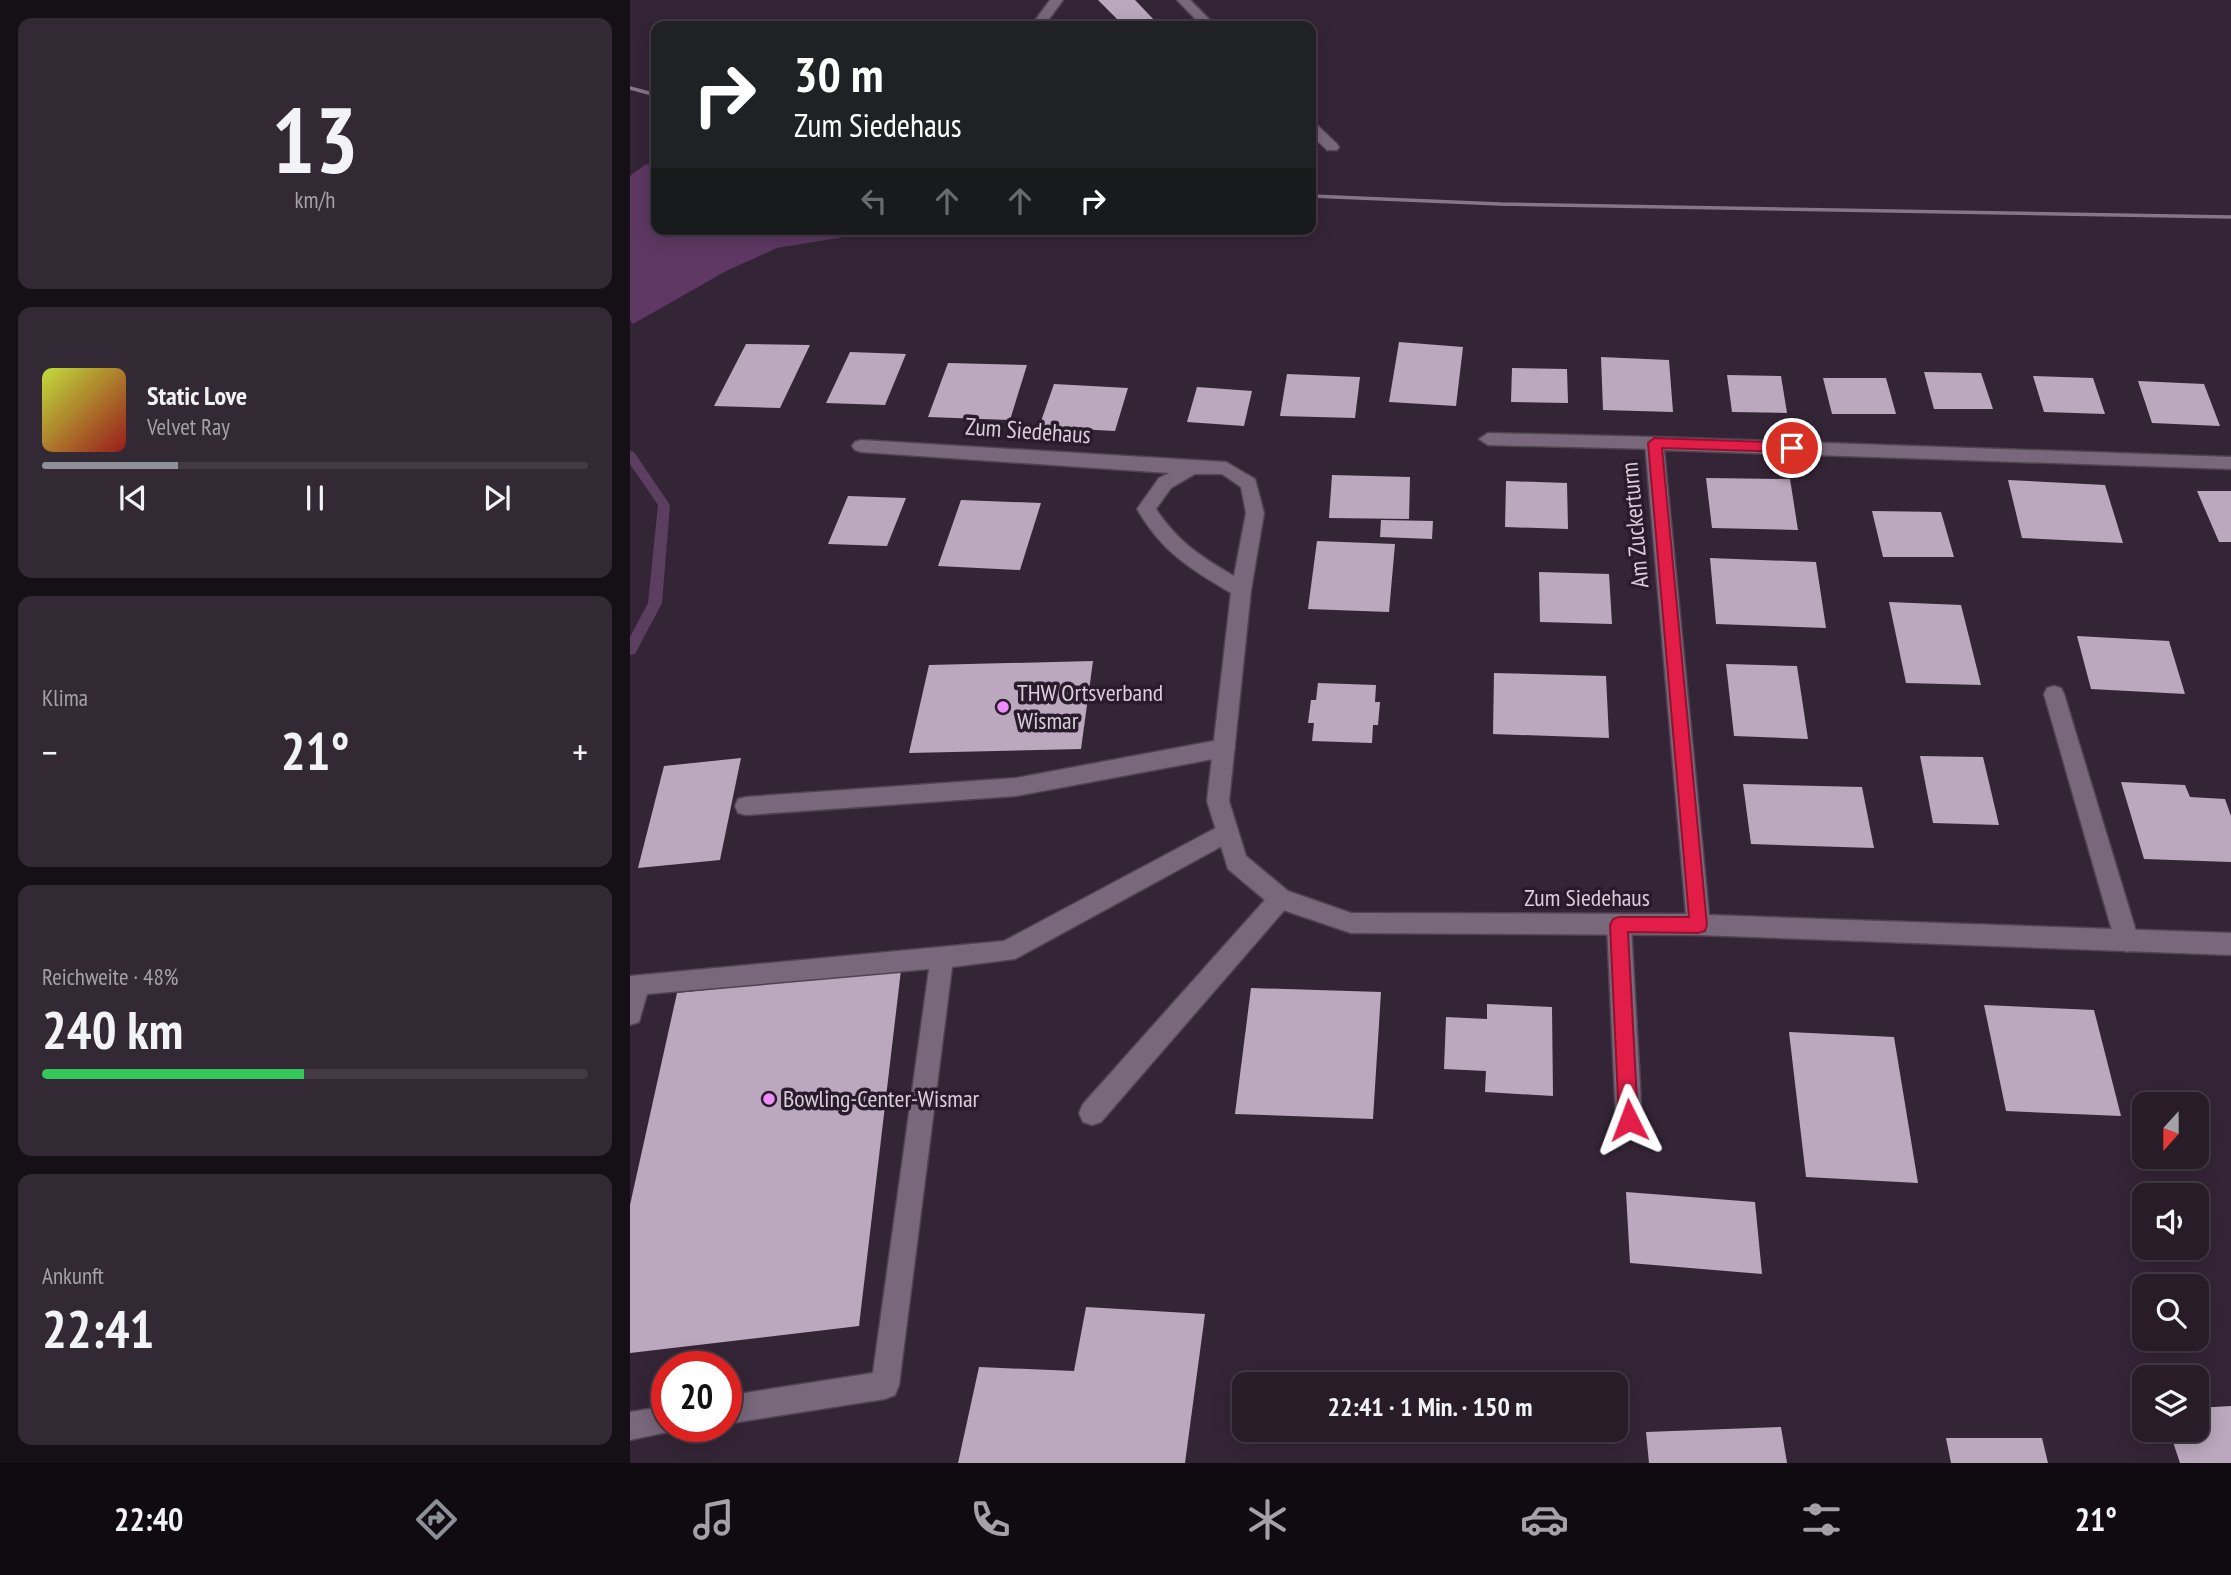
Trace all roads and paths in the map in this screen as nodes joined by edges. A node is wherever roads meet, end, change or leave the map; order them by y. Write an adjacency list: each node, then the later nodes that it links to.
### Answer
1 (1057, 0): 3 (street)
2 (1183, 0): 4 (street)
3 (1041, 21)
4 (1204, 21)
5 (1316, 132): 6 (street)
6 (1332, 148)
7 (1488, 439): 8 (street)
8 (1654, 443): 10 (street, Am Zuckerturm); 19 (street, Am Zuckerturm)
9 (861, 446): 11 (street, Zum Siedehaus)
10 (2231, 463)
11 (1192, 468): 12 (street, Zum Siedehaus); 12 (street)
12 (1241, 590): 14 (street, Zum Siedehaus)
13 (2054, 694): 20 (street)
14 (1224, 748): 15 (street); 16 (street, Zum Siedehaus)
15 (746, 806)
16 (1227, 832): 17 (street, Zum Siedehaus); 22 (street)
17 (1280, 899): 18 (street, Zum Siedehaus); 24 (street)
18 (1619, 925): 19 (street, Zum Siedehaus); 25 (street)
19 (1698, 925): 20 (street, Zum Siedehaus)
20 (2127, 941): 21 (street, Zum Siedehaus)
21 (2231, 944)
22 (942, 956): 23 (street); 26 (street)
23 (630, 1014)
24 (1092, 1113)
25 (1629, 1120)
26 (742, 1407)
27 (651, 1423): 28 (street)
28 (630, 1426)

